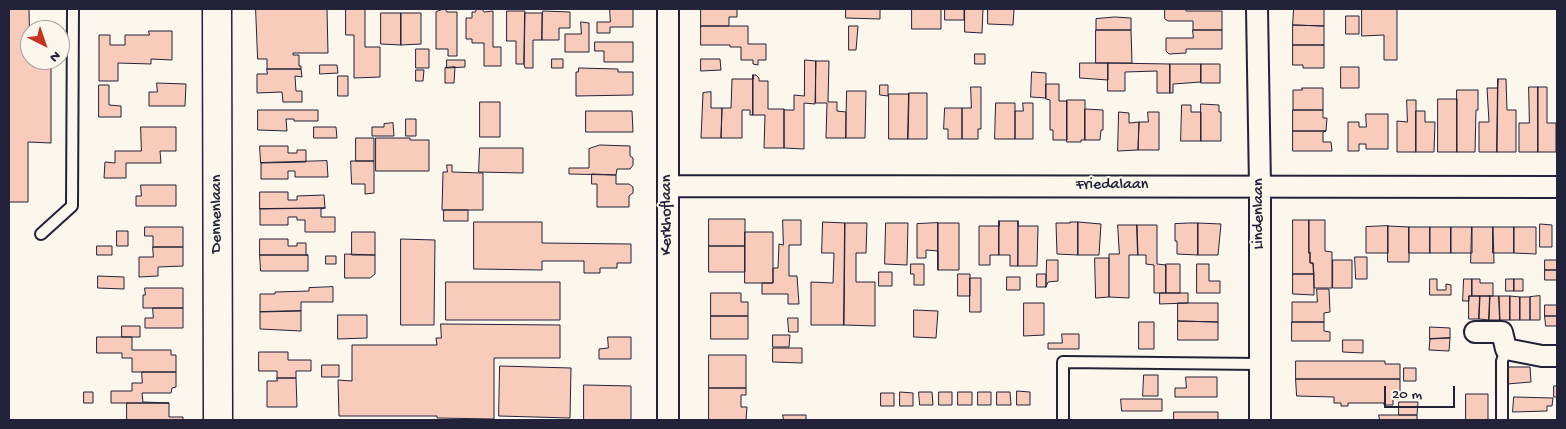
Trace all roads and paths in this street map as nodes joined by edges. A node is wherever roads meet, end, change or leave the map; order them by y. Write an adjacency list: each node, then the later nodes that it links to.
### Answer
1 (73, 9): 8 (lane)
2 (217, 9): 13 (main road, Dennenlaan)
3 (668, 9): 5 (street, Kerkhoflaan)
4 (1258, 9): 6 (street, Lindenlaan)
5 (668, 186): 6 (street, Friedalaan); 14 (street, Kerkhoflaan)
6 (1260, 186): 7 (street, Friedalaan); 12 (street, Lindenlaan)
7 (1557, 187)
8 (41, 234)
9 (1475, 332): 10 (street)
10 (1506, 349): 11 (street); 17 (lane)
11 (1557, 356)
12 (1260, 364): 15 (lane); 16 (street, Lindenlaan)
13 (218, 420)
14 (668, 420)
15 (1063, 420)
16 (1260, 420)
17 (1502, 420)

